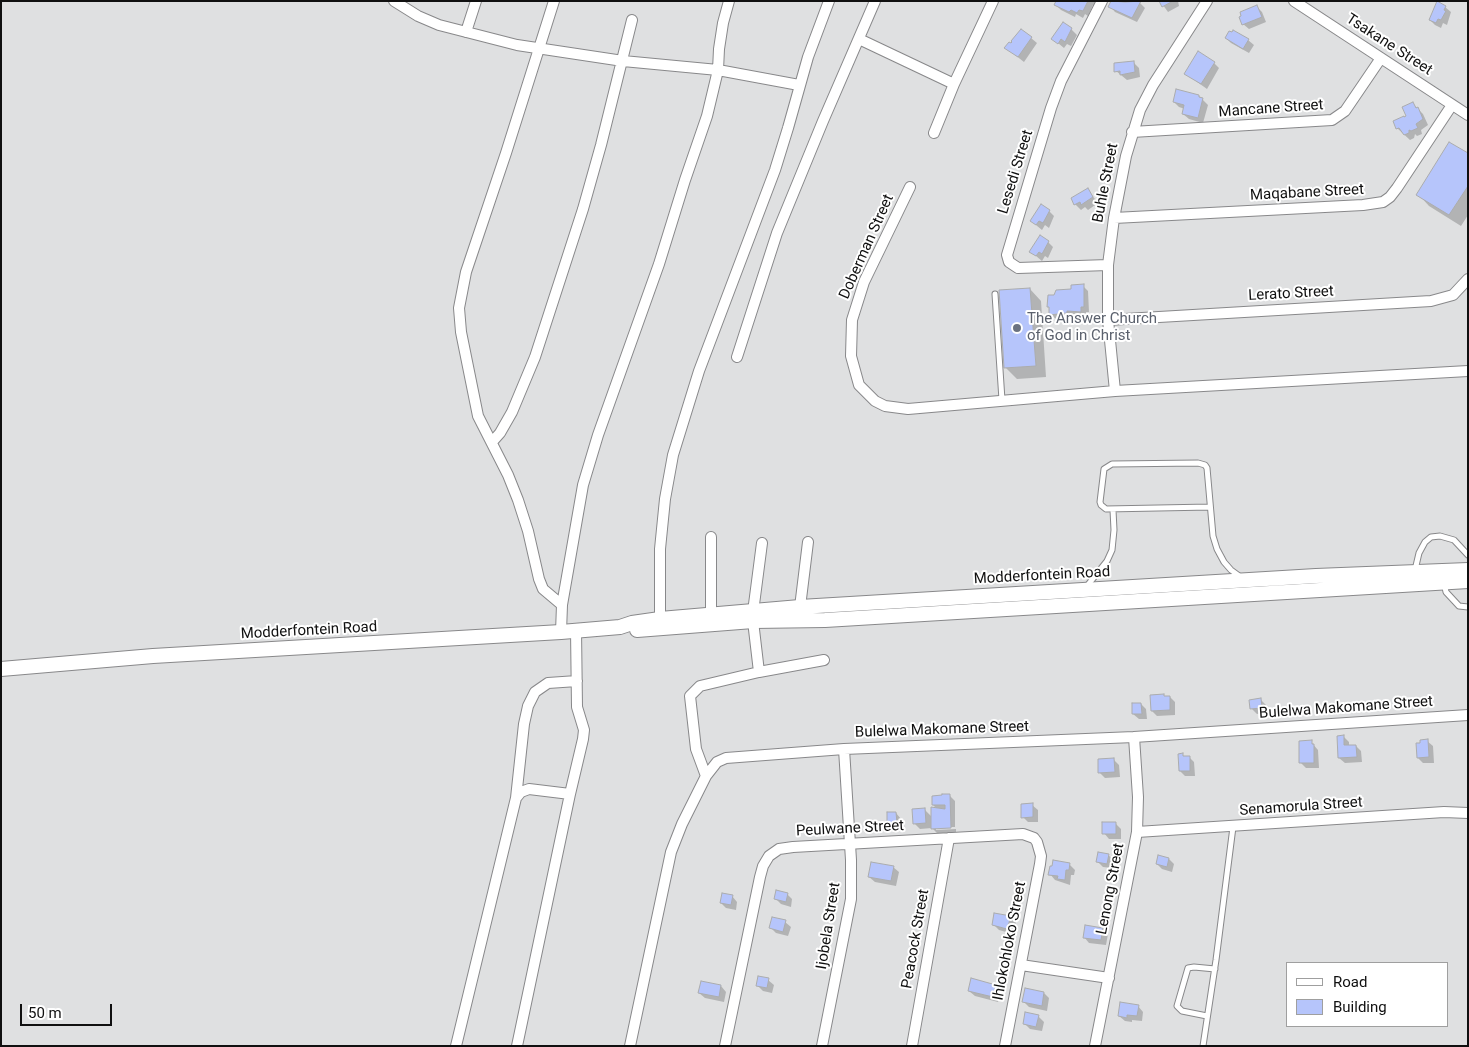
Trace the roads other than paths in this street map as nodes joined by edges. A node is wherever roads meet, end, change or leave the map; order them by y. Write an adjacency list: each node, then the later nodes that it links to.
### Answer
1 (476, 1): 12 (street)
2 (554, 1): 14 (street)
3 (730, 1): 17 (street)
4 (829, 1): 19 (street)
5 (875, 1): 13 (street)
6 (993, 1): 18 (street)
7 (1102, 1): 26 (street, Lesedi Street)
8 (1208, 1): 22 (street, Buhle Street)
9 (1294, 1): 15 (street, Tsakane Street)
10 (399, 3): 12 (street)
11 (632, 20): 16 (street)
12 (466, 32): 14 (street)
13 (859, 39): 18 (street); 30 (street)
14 (539, 48): 16 (street); 34 (street)
15 (1381, 58): 20 (street, Tsakane Street); 22 (street, Mancane Street)
16 (623, 61): 17 (street); 34 (street)
17 (718, 70): 19 (street); 47 (street)
18 (954, 84): 23 (street)
19 (799, 85): 52 (street)
20 (1452, 105): 21 (street, Tsakane Street); 25 (street, Maqabane Street)
21 (1468, 115)
22 (1132, 132): 25 (street, Buhle Street)
23 (934, 133)
24 (910, 187): 33 (street, Doberman Street)
25 (1114, 218): 26 (street, Buhle Street)
26 (1108, 265): 29 (street, Buhle Street)
27 (1468, 279): 29 (street, Lerato Street)
28 (995, 294): 33 (lane)
29 (1108, 320): 32 (street, Buhle Street)
30 (737, 357)
31 (1467, 374): 32 (street)
32 (1115, 391): 33 (street)
33 (1002, 401)
34 (492, 442): 47 (street)
35 (1210, 507): 36 (lane); 36 (lane); 43 (lane)
36 (1113, 510): 46 (lane)
37 (711, 537): 50 (street)
38 (808, 542): 48 (street)
39 (762, 543): 51 (street)
40 (1468, 555): 42 (lane)
41 (1468, 570): 42 (main road, Modderfontein Road)
42 (1414, 572): 43 (main road, Modderfontein Road)
43 (1246, 581): 46 (main road, Modderfontein Road)
44 (1468, 581): 45 (main road, Modderfontein Road)
45 (1444, 582): 49 (lane); 51 (main road, Modderfontein Road)
46 (1084, 590): 48 (main road, Modderfontein Road)
47 (562, 605): 55 (street)
48 (800, 607): 51 (main road, Modderfontein Road)
49 (1468, 607)
50 (711, 614): 51 (main road, Modderfontein Road); 52 (main road, Modderfontein Road)
51 (753, 616): 53 (main road, Modderfontein Road); 58 (street)
52 (660, 619): 53 (main road, Modderfontein Road)
53 (620, 627): 54 (main road, Modderfontein Road)
54 (576, 630): 55 (main road, Modderfontein Road); 59 (street)
55 (561, 632): 57 (main road, Modderfontein Road)
56 (824, 660): 58 (street)
57 (1, 669)
58 (759, 672): 63 (street)
59 (578, 681): 64 (street); 65 (street)
60 (1468, 715): 61 (street, Bulelwa Makomane Street)
61 (1134, 737): 62 (street, Bulelwa Makomane Street); 68 (street, Lenong Street)
62 (844, 749): 63 (street, Bulelwa Makomane Street); 71 (street, Ijobela Street)
63 (706, 776): 78 (street, Bulelwa Makomane Street)
64 (570, 794): 65 (street); 77 (street)
65 (516, 798): 76 (street)
66 (1468, 813): 67 (street, Senamorula Street)
67 (1233, 826): 68 (street, Senamorula Street); 73 (lane)
68 (1137, 832): 74 (street, Lenong Street)
69 (949, 838): 70 (street, Peulwane Street); 71 (street, Peulwane Street); 81 (street, Peacock Street)
70 (1037, 842): 72 (street, Ihlokohloko Street)
71 (850, 844): 79 (street, Peulwane Street); 80 (street, Ijobela Street)
72 (1022, 965): 74 (street); 82 (street, Ihlokohloko Street)
73 (1215, 969): 75 (lane); 75 (lane)
74 (1109, 978): 83 (street, Lenong Street)
75 (1207, 1016): 84 (lane)
76 (456, 1046)
77 (517, 1046)
78 (630, 1046)
79 (725, 1046)
80 (822, 1046)
81 (912, 1046)
82 (1005, 1046)
83 (1096, 1046)
84 (1203, 1046)

